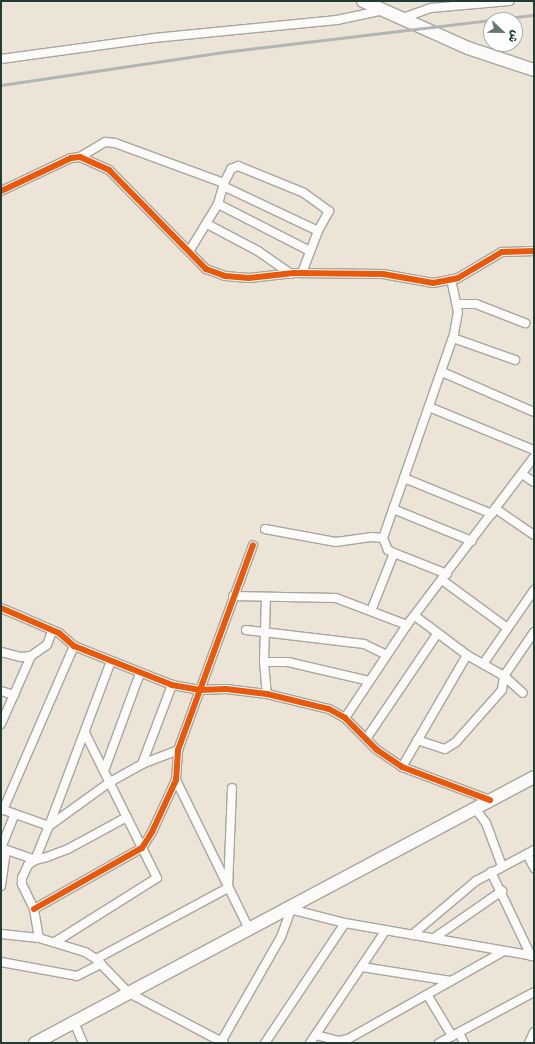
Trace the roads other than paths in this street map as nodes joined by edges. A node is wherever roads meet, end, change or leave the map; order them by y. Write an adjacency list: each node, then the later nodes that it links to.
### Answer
1 (364, 1): 5 (main road)
2 (510, 1): 3 (street)
3 (480, 3): 4 (street)
4 (444, 4): 6 (street)
5 (384, 10): 6 (main road); 7 (street)
6 (403, 18): 8 (main road)
7 (1, 59)
8 (534, 70)
9 (80, 157): 10 (street); 11 (street); 15 (street)
10 (224, 185): 12 (street); 14 (street); 14 (street)
11 (1, 191)
12 (218, 204): 13 (street); 16 (street)
13 (207, 224): 15 (street); 19 (street)
14 (318, 231): 16 (street)
15 (190, 250): 19 (street)
16 (310, 251): 18 (street)
17 (534, 251): 20 (street)
18 (302, 273): 19 (street); 20 (street)
19 (291, 274)
20 (451, 280): 21 (street)
21 (457, 304): 22 (street); 23 (street)
22 (525, 323)
23 (453, 338): 24 (street); 25 (street)
24 (515, 360)
25 (442, 372): 26 (street); 27 (street)
26 (429, 407): 28 (street); 31 (street)
27 (534, 412)
28 (534, 450)
29 (534, 457): 30 (street)
30 (522, 474): 32 (street); 34 (street)
31 (404, 478): 33 (street); 34 (street)
32 (534, 482)
33 (393, 509): 37 (street); 38 (street)
34 (494, 512): 36 (street); 38 (street)
35 (265, 529): 37 (street)
36 (534, 535)
37 (383, 538): 40 (street)
38 (472, 541): 41 (street)
39 (253, 545): 43 (street)
40 (394, 553): 41 (street); 46 (street)
41 (444, 577): 47 (street); 49 (street)
42 (534, 591): 49 (street)
43 (233, 596): 44 (street); 67 (street)
44 (266, 597): 46 (street); 51 (street)
45 (1, 608): 52 (street)
46 (371, 611): 48 (street)
47 (416, 616): 48 (street); 54 (street)
48 (407, 625): 57 (street)
49 (506, 627): 62 (street)
50 (246, 630): 51 (street)
51 (265, 630): 57 (street); 61 (street)
52 (52, 631): 55 (street); 59 (street)
53 (534, 632): 64 (street)
54 (437, 634): 58 (street); 75 (street)
55 (74, 646): 60 (street); 87 (street)
56 (1, 652): 59 (street)
57 (388, 655): 65 (street)
58 (466, 655): 62 (street); 76 (street)
59 (31, 656): 71 (street)
60 (111, 661): 63 (street); 74 (street)
61 (264, 662): 65 (street); 70 (street)
62 (483, 664): 64 (street)
63 (140, 674): 66 (street); 80 (street)
64 (504, 676): 69 (street); 76 (street)
65 (369, 681): 72 (street)
66 (172, 685): 67 (street); 78 (street)
67 (199, 690): 70 (street); 77 (street)
68 (1, 691): 71 (street)
69 (524, 693)
70 (267, 694): 72 (street)
71 (14, 695): 73 (street)
72 (345, 718): 75 (street)
73 (1, 723)
74 (85, 733): 80 (street); 90 (street)
75 (366, 740): 79 (street)
76 (417, 740): 79 (street)
77 (178, 750): 78 (street); 82 (street)
78 (142, 764): 83 (street)
79 (402, 766): 85 (street)
80 (104, 771): 83 (street)
81 (534, 777): 85 (main road)
82 (176, 780): 91 (street); 100 (street)
83 (110, 782): 89 (street); 90 (street)
84 (232, 788): 100 (street)
85 (490, 800): 86 (main road)
86 (475, 808): 95 (street); 102 (main road)
87 (2, 809): 88 (street)
88 (14, 815): 90 (street); 92 (street)
89 (127, 817): 91 (street); 94 (street)
90 (49, 826): 94 (street)
91 (142, 848): 103 (street); 111 (street)
92 (3, 849): 94 (street); 97 (street)
93 (530, 852): 95 (street); 96 (street)
94 (35, 860): 103 (street)
95 (502, 866): 98 (street)
96 (534, 868)
97 (2, 872): 99 (street)
98 (491, 872): 101 (street); 108 (street)
99 (1, 886)
100 (228, 888): 105 (street); 115 (street)
101 (502, 891): 110 (street); 113 (street)
102 (288, 908): 104 (street); 105 (main road); 125 (street)
103 (34, 909): 109 (street)
104 (345, 923): 106 (street); 128 (street)
105 (248, 927): 119 (main road)
106 (386, 930): 108 (street); 116 (street)
107 (1, 934): 109 (street)
108 (412, 935): 110 (street)
109 (39, 938): 111 (street)
110 (434, 938): 112 (street)
111 (55, 942): 115 (street)
112 (504, 951): 113 (street); 117 (street)
113 (532, 956)
114 (1, 962): 115 (street)
115 (99, 962): 119 (street)
116 (362, 967): 117 (street); 124 (street)
117 (451, 981): 120 (street)
118 (534, 992): 123 (street)
119 (129, 993): 121 (main road); 125 (street)
120 (428, 996): 123 (street); 124 (street)
121 (74, 1022): 126 (main road); 127 (street)
122 (534, 1032): 132 (street)
123 (456, 1034): 130 (street); 131 (street)
124 (316, 1035): 129 (street)
125 (223, 1042)
126 (35, 1043)
127 (83, 1043)
128 (265, 1043)
129 (310, 1043)
130 (439, 1043)
131 (464, 1043)
132 (529, 1043)

